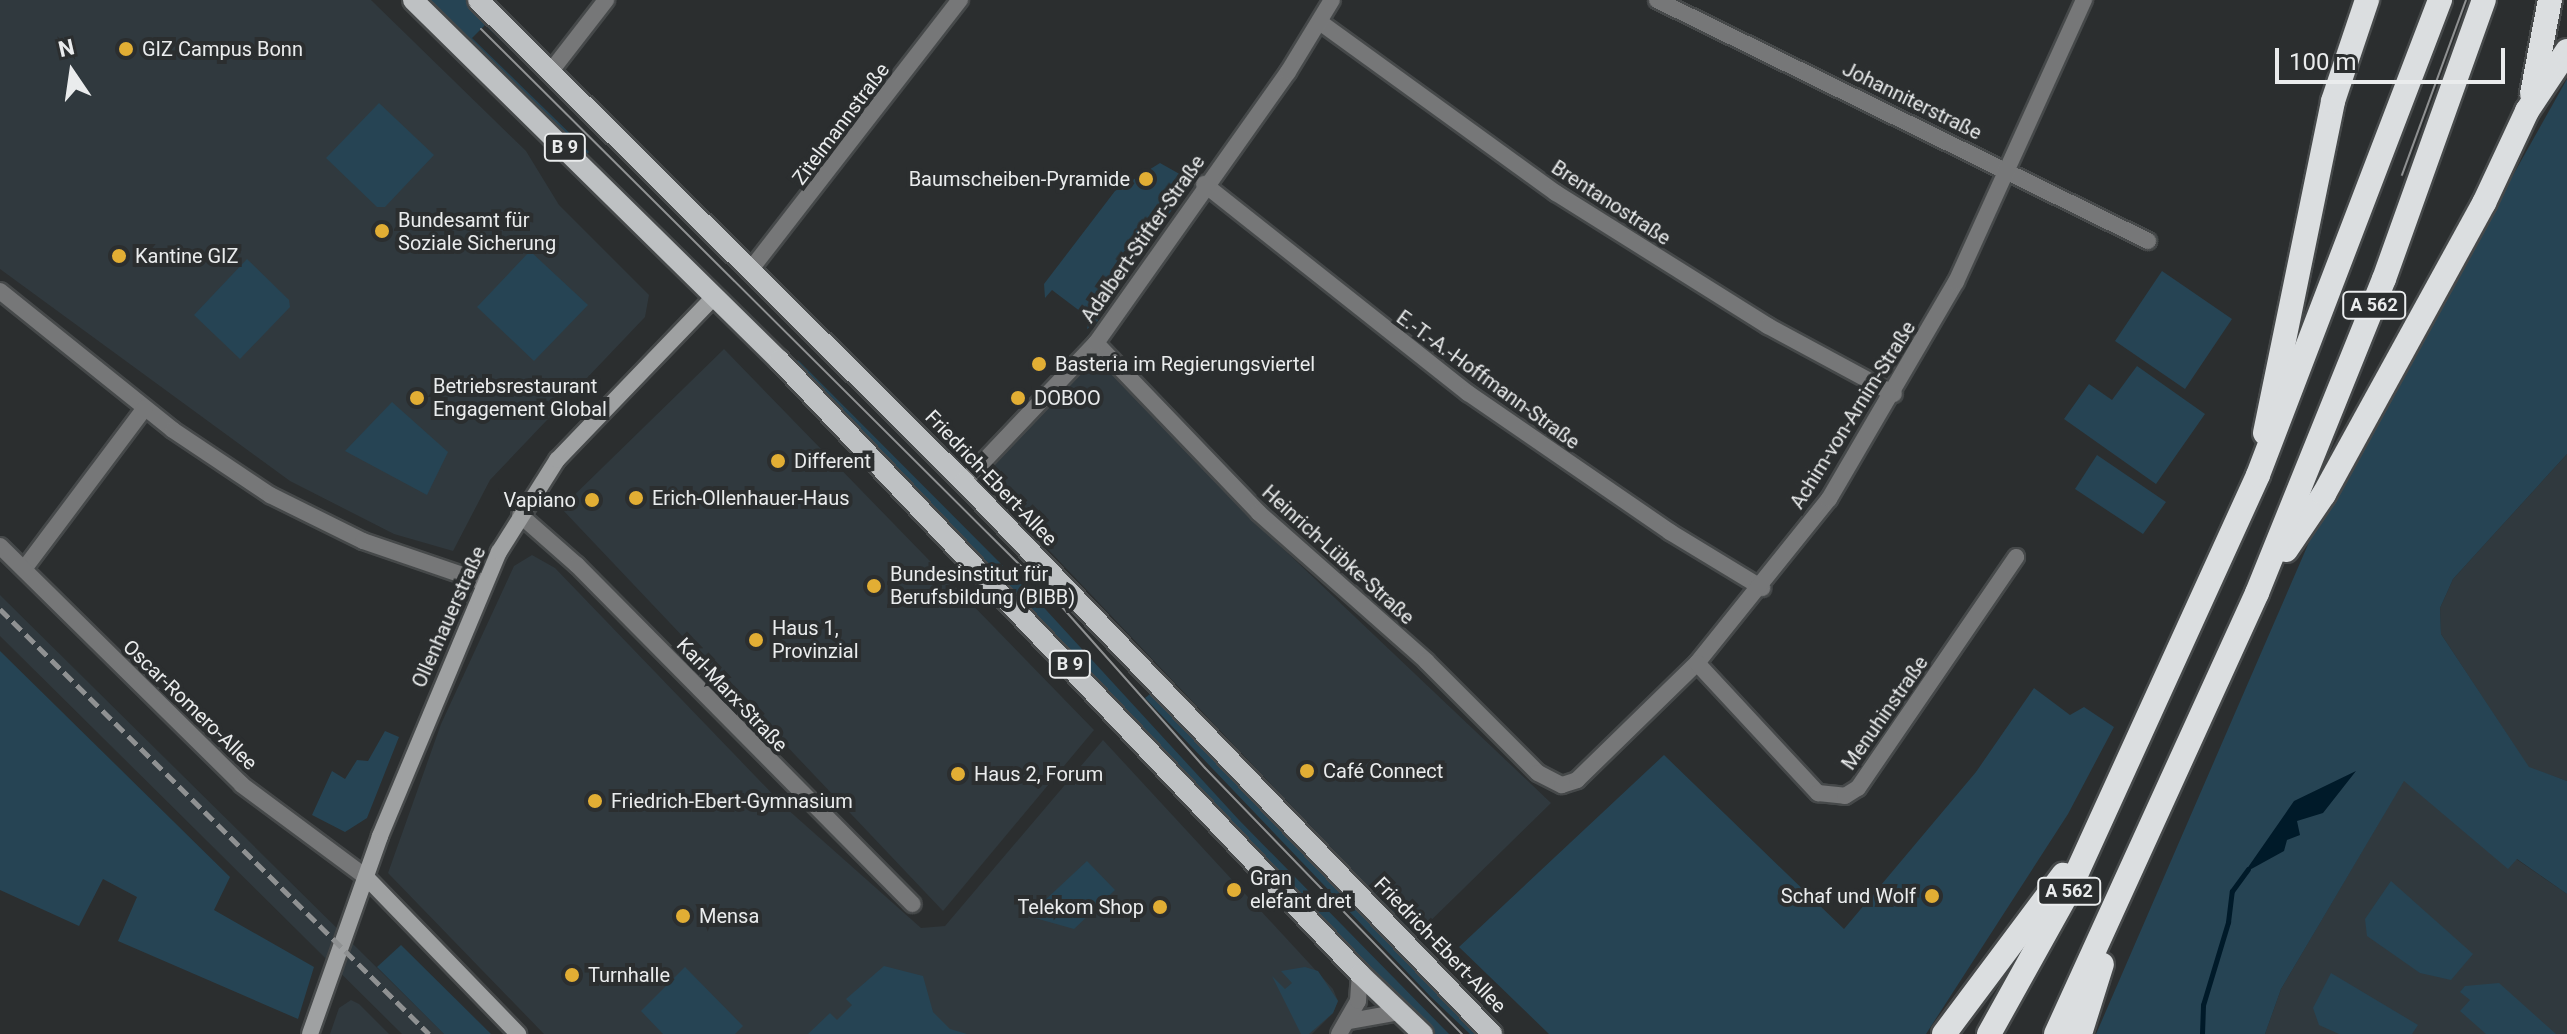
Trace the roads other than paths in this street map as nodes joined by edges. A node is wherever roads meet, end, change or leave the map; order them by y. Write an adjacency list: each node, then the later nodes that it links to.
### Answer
1 (413, 0): 21 (main road, B 9)
2 (478, 0): 14 (main road, Friedrich-Ebert-Allee / B 9)
3 (606, 0): 14 (street)
4 (960, 0): 19 (street, Zitelmannstraße)
5 (1332, 0): 12 (street, Adalbert-Stifter-Straße)
6 (1657, 0): 16 (street, Johanniterstraße)
7 (2084, 0): 16 (street, Achim-von-Arnim-Straße)
8 (2367, 0): 25 (highway)
9 (2440, 0): 25 (highway, A 562)
10 (2550, 0): 15 (highway)
11 (2482, 6): 33 (highway, A 562)
12 (1321, 23): 17 (street, Adalbert-Stifter-Straße); 23 (street, Brentanostraße)
13 (2567, 51): 15 (highway)
14 (551, 71): 19 (main road, Friedrich-Ebert-Allee / B 9)
15 (2527, 111): 33 (highway)
16 (2007, 169): 18 (street, Johanniterstraße); 23 (street, Achim-von-Arnim-Straße)
17 (1204, 184): 22 (street, Adalbert-Stifter-Straße); 32 (street, E.-T.-A.-Hoffmann-Straße)
18 (2148, 241)
19 (751, 269): 26 (main road, Friedrich-Ebert-Allee / B 9)
20 (0, 291): 24 (street)
21 (715, 296): 27 (main road, Ollenhauerstraße); 40 (main road, B 9)
22 (1096, 343): 26 (street, Adalbert-Stifter-Straße); 35 (street, Heinrich-Lübke-Straße)
23 (1894, 394): 32 (street, Achim-von-Arnim-Straße)
24 (145, 408): 30 (street); 31 (street)
25 (2258, 475): 36 (highway, A 562)
26 (964, 482): 46 (main road, Friedrich-Ebert-Allee / B 9)
27 (520, 515): 31 (main road, Ollenhauerstraße); 38 (street, Karl-Marx-Straße)
28 (0, 546): 30 (street, Oscar-Romero-Allee)
29 (2016, 557): 34 (street, Menuhinstraße)
30 (24, 569): 37 (street, Oscar-Romero-Allee)
31 (483, 582): 37 (main road, Ollenhauerstraße)
32 (1762, 588): 34 (street, Achim-von-Arnim-Straße)
33 (2257, 593): 39 (highway, A 562)
34 (1697, 663): 35 (street, Achim-von-Arnim-Straße)
35 (1562, 785)
36 (2100, 825): 47 (highway); 48 (highway, A 562)
37 (366, 877): 43 (main road, Ollenhauerstraße); 44 (main road)
38 (913, 904)
39 (2118, 906): 49 (highway, A 562); 50 (highway)
40 (1360, 974): 41 (main road, B 9); 42 (street)
41 (1400, 1012): 42 (street); 45 (main road, B 9)
42 (1344, 1028)
43 (310, 1034)
44 (518, 1034)
45 (1423, 1034)
46 (1492, 1034)
47 (1944, 1034)
48 (1989, 1034)
49 (2056, 1034)
50 (2080, 1034)

